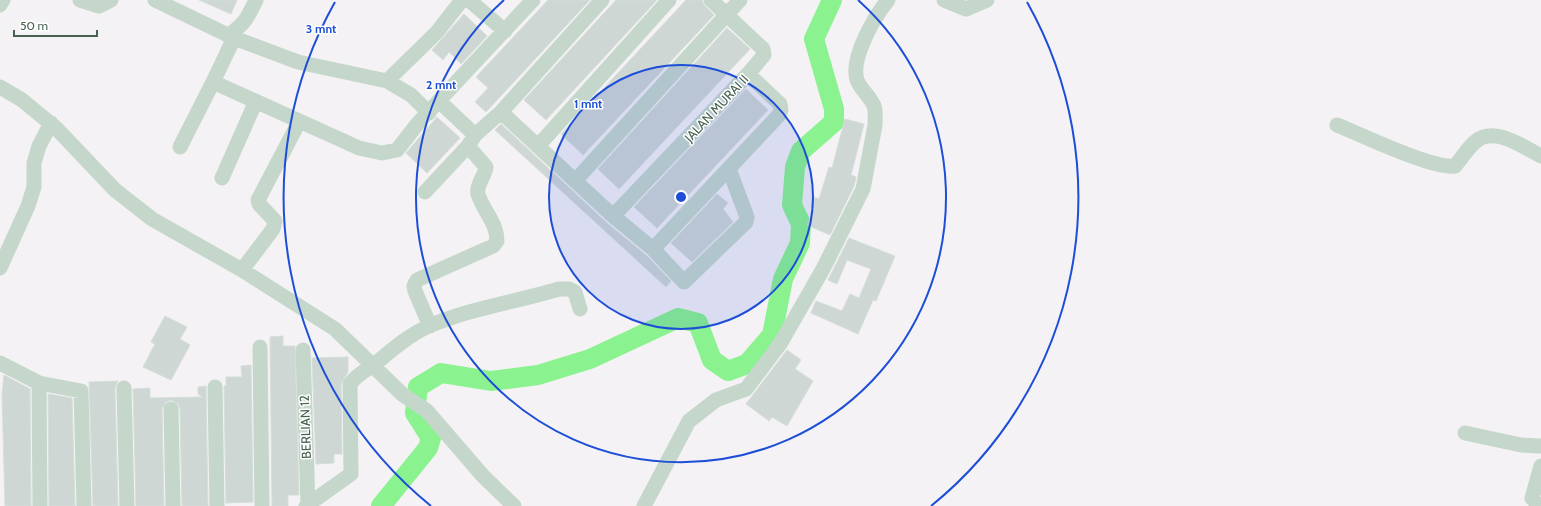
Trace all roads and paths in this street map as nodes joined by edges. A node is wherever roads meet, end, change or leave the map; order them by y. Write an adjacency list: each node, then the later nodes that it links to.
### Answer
1 (3, 0): 16 (street)
2 (80, 0): 3 (street)
3 (111, 0)
4 (155, 0): 19 (street)
5 (256, 0): 19 (street)
6 (462, 0): 21 (street)
7 (469, 0): 18 (street)
8 (533, 0): 18 (street)
9 (602, 0): 26 (street)
10 (669, 0): 31 (street)
11 (711, 0): 17 (street, JALAN MURAI II)
12 (740, 0): 17 (street)
13 (888, 0): 63 (street)
14 (944, 0): 15 (street)
15 (987, 0)
16 (0, 5)
17 (726, 15): 20 (street, JALAN MURAI II); 36 (street)
18 (505, 31): 25 (street)
19 (231, 37): 21 (street); 22 (street)
20 (748, 74): 34 (street); 38 (street, JALAN MURAI II)
21 (387, 81): 25 (street)
22 (213, 82): 24 (street); 32 (street)
23 (0, 87): 28 (street)
24 (256, 102): 27 (street); 35 (street)
25 (434, 107): 27 (street); 30 (street)
26 (501, 112): 30 (street); 31 (street)
27 (299, 122): 41 (street)
28 (51, 123): 40 (street); 41 (street)
29 (1337, 125): 33 (street)
30 (472, 140): 37 (street); 43 (street)
31 (538, 146): 36 (street)
32 (180, 147)
33 (1541, 156)
34 (729, 169): 39 (street); 39 (street)
35 (222, 178)
36 (575, 180): 38 (street)
37 (425, 192)
38 (614, 216): 39 (street)
39 (653, 249)
40 (0, 268)
41 (242, 270): 47 (street)
42 (580, 309): 43 (street)
43 (430, 326): 47 (street)
44 (260, 347): 61 (street)
45 (303, 350): 55 (street, BERLIAN 12)
46 (0, 363): 48 (street)
47 (372, 366): 55 (street); 62 (street)
48 (40, 383): 56 (street); 57 (street)
49 (215, 387): 60 (street)
50 (124, 388): 58 (street)
51 (171, 409): 59 (street)
52 (1465, 434): 53 (street)
53 (1541, 446)
54 (1541, 466): 64 (street)
55 (307, 505)
56 (40, 506)
57 (84, 506)
58 (127, 506)
59 (173, 506)
60 (218, 506)
61 (262, 506)
62 (514, 506)
63 (644, 506)
64 (1539, 506)

